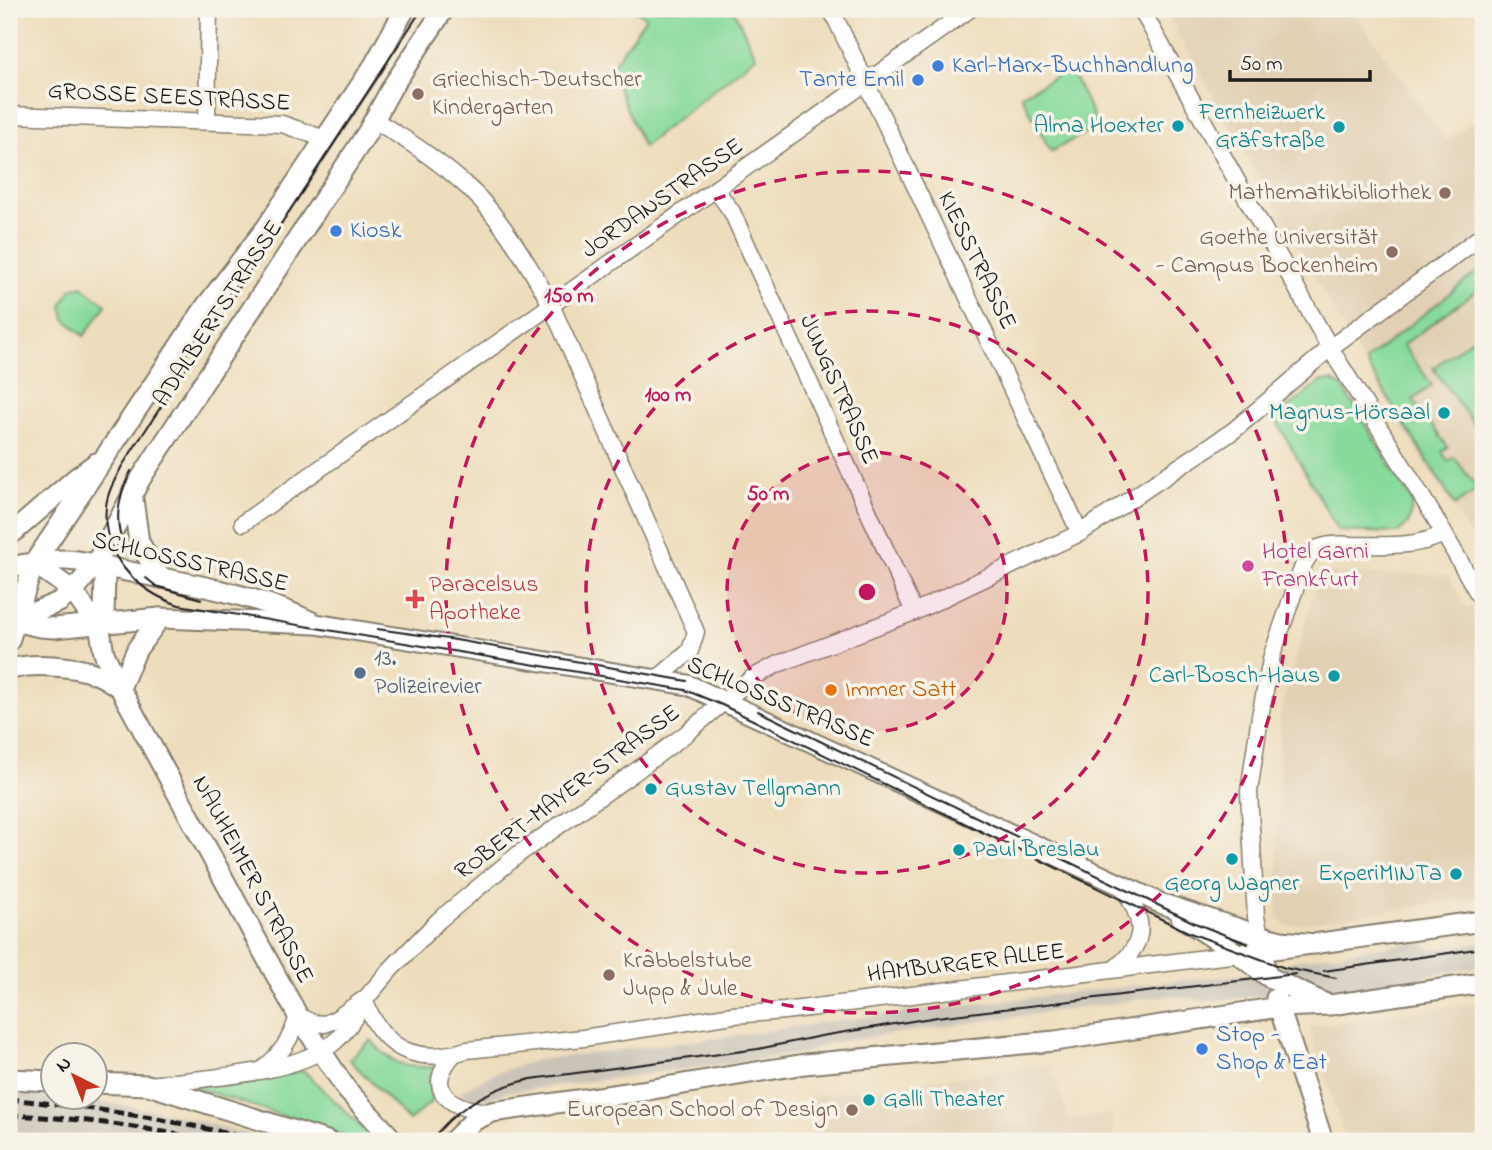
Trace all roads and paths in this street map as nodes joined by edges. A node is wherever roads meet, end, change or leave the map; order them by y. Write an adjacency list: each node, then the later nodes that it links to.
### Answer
1 (209, 9): 9 (street)
2 (405, 9): 11 (street, ADALBERTSTRASSE)
3 (444, 9): 10 (street, ADALBERTSTRASSE)
4 (831, 9): 7 (street, KIESSTRASSE)
5 (970, 9): 7 (street, JORDANSTRASSE)
6 (1141, 9): 16 (street)
7 (866, 83): 13 (street, JORDANSTRASSE); 20 (street, KIESSTRASSE)
8 (9, 115): 9 (street, GROSSE SEESTRASSE)
9 (207, 121): 11 (street, GROSSE SEESTRASSE)
10 (371, 126): 11 (street, GROSSE SEESTRASSE); 12 (street, ADALBERTSTRASSE); 15 (street)
11 (325, 139): 12 (street); 17 (street, ADALBERTSTRASSE)
12 (342, 171): 18 (street, ADALBERTSTRASSE)
13 (716, 190): 15 (street, JORDANSTRASSE); 31 (street, JUNGSTRASSE)
14 (1483, 235): 16 (street, ROBERT-MAYER-STRASSE)
15 (551, 305): 19 (street, JORDANSTRASSE); 38 (street)
16 (1330, 348): 20 (street, ROBERT-MAYER-STRASSE); 21 (street)
17 (106, 457): 22 (street); 24 (street, ADALBERTSTRASSE)
18 (132, 492): 23 (street, ADALBERTSTRASSE); 28 (street)
19 (243, 523)
20 (1080, 533): 31 (street, ROBERT-MAYER-STRASSE)
21 (1444, 534): 27 (street); 44 (street)
22 (9, 536)
23 (96, 563): 24 (street, SCHLOSSSTRASSE); 28 (street, SCHLOSSSTRASSE); 29 (street, ADALBERTSTRASSE); 35 (street, NAUHEIMER STRASSE)
24 (34, 564): 25 (street, SCHLOSSSTRASSE); 29 (street, NAUHEIMER STRASSE); 33 (street, ADALBERTSTRASSE)
25 (9, 566)
26 (1483, 567): 27 (street)
27 (1467, 572): 30 (street)
28 (160, 578): 34 (street, SCHLOSSSTRASSE)
29 (73, 591): 33 (street, ADALBERTSTRASSE); 35 (street, NAUHEIMER STRASSE)
30 (1483, 602)
31 (914, 612): 40 (street, ROBERT-MAYER-STRASSE)
32 (160, 618): 34 (street, SCHLOSSSTRASSE); 35 (street, SCHLOSSSTRASSE); 39 (street)
33 (11, 620): 35 (street, SCHLOSSSTRASSE); 36 (street, ADALBERTSTRASSE)
34 (316, 624): 38 (street, SCHLOSSSTRASSE)
35 (99, 625): 39 (street, NAUHEIMER STRASSE)
36 (9, 641)
37 (9, 670): 39 (street)
38 (655, 678): 40 (street, SCHLOSSSTRASSE)
39 (120, 688): 52 (street, NAUHEIMER STRASSE)
40 (726, 701): 41 (street, SCHLOSSSTRASSE); 49 (street, ROBERT-MAYER-STRASSE)
41 (1121, 885): 42 (street, SCHLOSSSTRASSE); 46 (street)
42 (1160, 903): 44 (street, SCHLOSSSTRASSE); 45 (street, SCHLOSSSTRASSE)
43 (1483, 921): 44 (street, SCHLOSSSTRASSE)
44 (1261, 943): 45 (street, HAMBURGER ALLEE); 47 (street)
45 (1238, 954): 46 (street, HAMBURGER ALLEE); 47 (street, SCHLOSSSTRASSE)
46 (1113, 970): 54 (street, HAMBURGER ALLEE)
47 (1269, 977): 50 (street, SCHLOSSSTRASSE); 51 (street)
48 (1483, 984): 50 (street)
49 (366, 1000): 52 (street, ROBERT-MAYER-STRASSE); 53 (street, ROBERT-MAYER-STRASSE); 54 (street, HAMBURGER ALLEE)
50 (1331, 1006): 51 (street)
51 (1280, 1007): 60 (street); 64 (street)
52 (298, 1016): 53 (street, NAUHEIMER STRASSE); 55 (street)
53 (321, 1051): 55 (street); 62 (street, NAUHEIMER STRASSE)
54 (454, 1054): 60 (street)
55 (262, 1070): 59 (street)
56 (9, 1079): 57 (street)
57 (38, 1080)
58 (108, 1084): 59 (street)
59 (148, 1085): 61 (street)
60 (492, 1112): 63 (street)
61 (327, 1141)
62 (394, 1141)
63 (453, 1141)
64 (1323, 1141)

